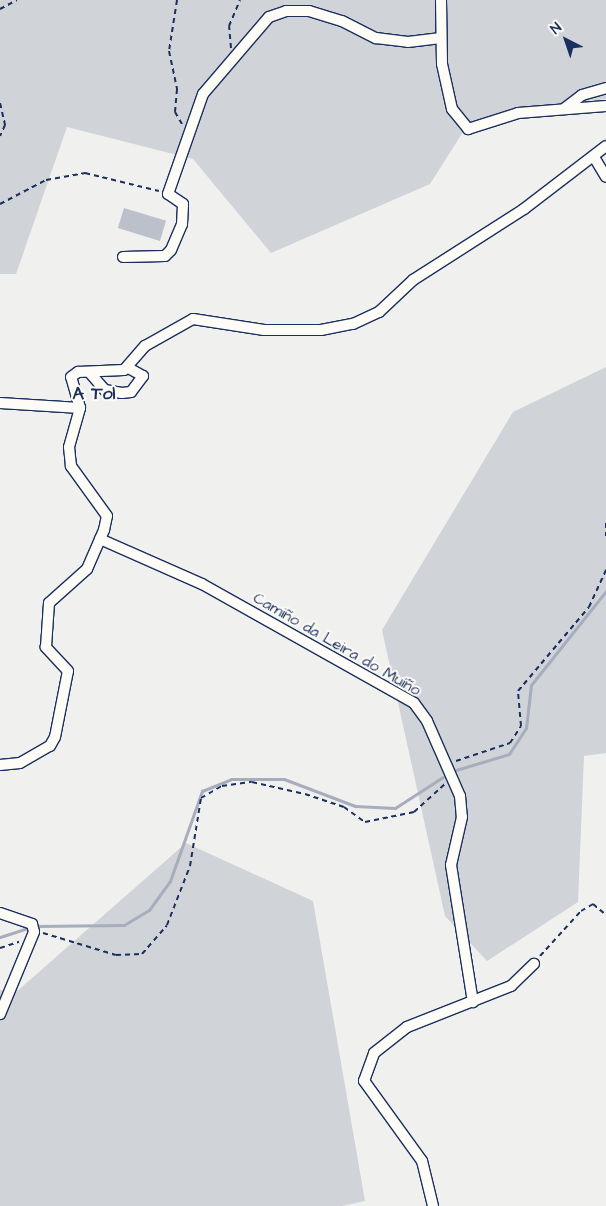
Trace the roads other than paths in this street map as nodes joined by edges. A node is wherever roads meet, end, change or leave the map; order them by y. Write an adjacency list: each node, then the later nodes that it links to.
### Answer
1 (441, 0): 2 (street)
2 (439, 38): 5 (street); 9 (street)
3 (606, 88): 5 (street)
4 (606, 106): 5 (street)
5 (565, 108)
6 (606, 146): 7 (street)
7 (594, 157): 8 (street); 10 (street)
8 (606, 177)
9 (123, 257)
10 (127, 367): 11 (street); 11 (street)
11 (90, 373): 13 (street)
12 (0, 403): 13 (street)
13 (80, 408): 14 (street)
14 (100, 539): 15 (street); 18 (street, Camiño da Leira do Muíño)
15 (0, 765)
16 (0, 913): 19 (street)
17 (534, 964): 18 (street)
18 (473, 1002): 20 (street)
19 (0, 1014)
20 (433, 1206)

